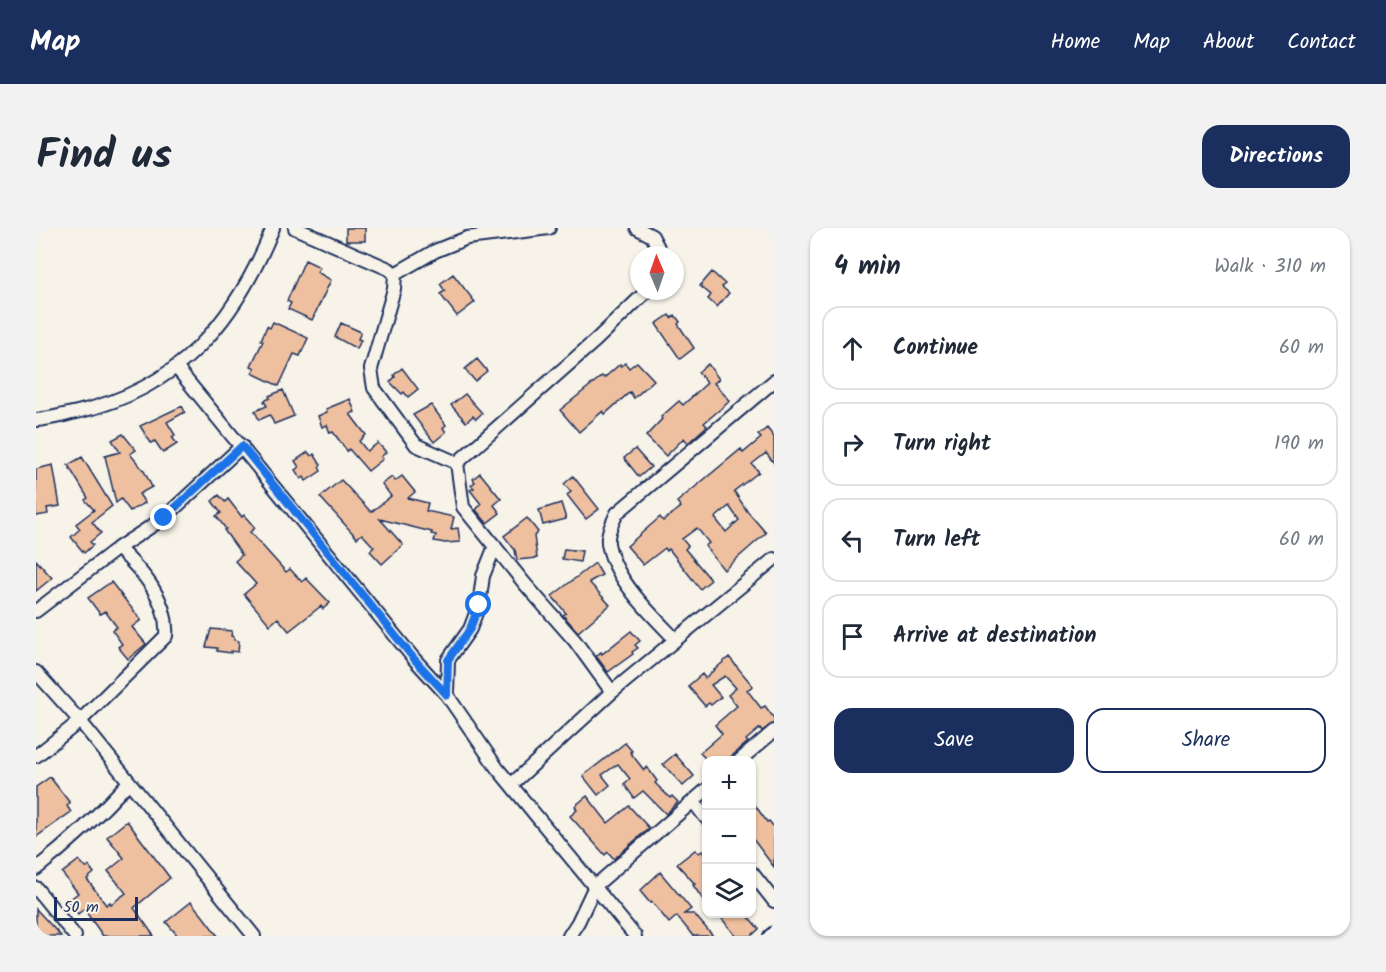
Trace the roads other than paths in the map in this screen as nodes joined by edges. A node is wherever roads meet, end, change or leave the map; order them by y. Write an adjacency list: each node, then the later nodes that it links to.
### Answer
1 (273, 228): 8 (street)
2 (295, 228): 6 (street)
3 (549, 228): 6 (street)
4 (637, 228): 5 (street)
5 (657, 246)
6 (395, 274): 12 (street)
7 (638, 300): 12 (street)
8 (176, 367): 10 (street); 11 (street)
9 (774, 381): 17 (street)
10 (36, 420)
11 (242, 446): 14 (street); 20 (street)
12 (457, 463): 13 (street)
13 (495, 546): 19 (street); 20 (street)
14 (118, 548): 16 (street); 21 (street)
15 (774, 559): 17 (street)
16 (36, 611)
17 (675, 639): 19 (street)
18 (36, 672): 21 (street)
19 (612, 692): 26 (street)
20 (447, 695): 26 (street)
21 (80, 721): 23 (street); 25 (street)
22 (774, 731): 24 (street)
23 (36, 756)
24 (745, 756)
25 (129, 782): 30 (street); 37 (street)
26 (512, 784): 32 (street)
27 (702, 793): 28 (street)
28 (693, 801): 29 (street); 32 (street)
29 (702, 813)
30 (36, 869)
31 (756, 878): 34 (street)
32 (594, 886): 38 (street); 39 (street)
33 (36, 888): 36 (street)
34 (774, 901)
35 (774, 933): 40 (street)
36 (74, 936)
37 (254, 936)
38 (569, 936)
39 (635, 936)
40 (770, 936)

